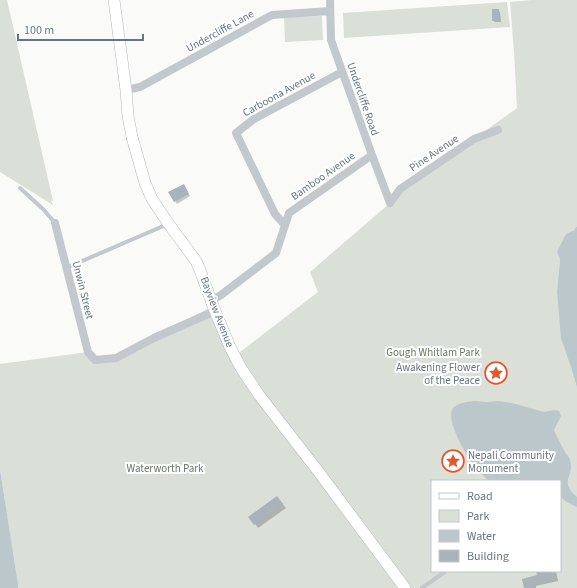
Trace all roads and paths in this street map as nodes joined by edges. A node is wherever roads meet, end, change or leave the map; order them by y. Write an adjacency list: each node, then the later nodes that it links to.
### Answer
1 (114, 0): 5 (main road, Bayview Avenue)
2 (330, 0): 3 (street, Undercliffe Road)
3 (330, 11): 4 (street, Undercliffe Road); 5 (street, Undercliffe Lane)
4 (342, 72): 7 (street, Undercliffe Road); 12 (street, Carboona Avenue)
5 (126, 90): 11 (main road, Bayview Avenue)
6 (498, 130): 9 (street, Pine Avenue)
7 (372, 155): 9 (street, Undercliffe Road); 12 (street, Bamboo Avenue)
8 (20, 188): 10 (lane)
9 (390, 203)
10 (55, 223): 13 (street, Unwin Street)
11 (168, 223): 13 (lane); 14 (main road, Bayview Avenue)
12 (285, 225): 14 (street, Bamboo Avenue)
13 (66, 268): 15 (street, Unwin Street)
14 (213, 306): 15 (street, Bamboo Avenue); 17 (main road, Bayview Avenue)
15 (95, 360)
16 (445, 572): 18 (lane)
17 (405, 588)
18 (422, 588)

